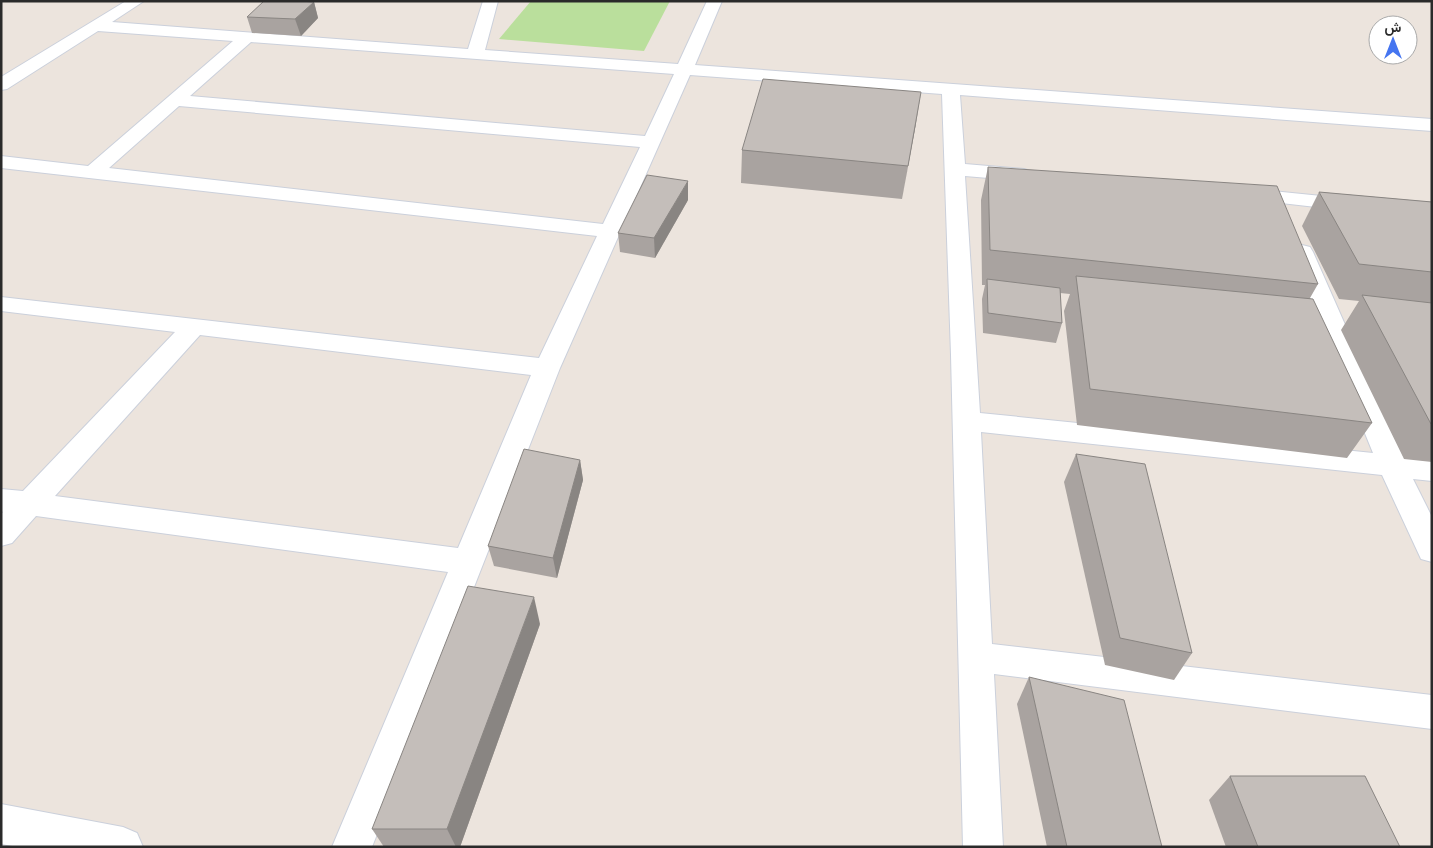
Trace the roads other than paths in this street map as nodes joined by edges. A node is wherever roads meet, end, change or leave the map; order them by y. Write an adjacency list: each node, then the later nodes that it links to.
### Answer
1 (137, 1): 4 (street)
2 (491, 1): 6 (street)
3 (715, 1): 7 (street)
4 (96, 26): 5 (street); 8 (street)
5 (247, 37): 6 (street); 10 (street)
6 (475, 54): 7 (street)
7 (684, 70): 9 (street); 12 (street)
8 (1, 85)
9 (951, 91): 11 (street); 14 (street)
10 (174, 100): 12 (street); 15 (street)
11 (1432, 125)
12 (652, 142): 20 (street)
13 (1, 162): 15 (street)
14 (955, 169): 16 (street); 24 (street)
15 (92, 173): 20 (street)
16 (1043, 177)
17 (1220, 192): 18 (street)
18 (1279, 197): 19 (street); 25 (street)
19 (1374, 207)
20 (611, 231): 23 (street)
21 (1, 304): 22 (street)
22 (194, 326): 23 (street); 27 (street)
23 (547, 368): 30 (street)
24 (967, 421): 25 (street); 31 (street)
25 (1392, 465): 26 (street); 29 (street)
26 (1432, 470)
27 (15, 502): 28 (street); 30 (street)
28 (1, 534)
29 (1432, 550)
30 (468, 562): 35 (street)
31 (976, 657): 32 (street); 36 (street)
32 (1432, 712)
33 (1, 824): 34 (street)
34 (123, 847)
35 (352, 847)
36 (983, 847)

